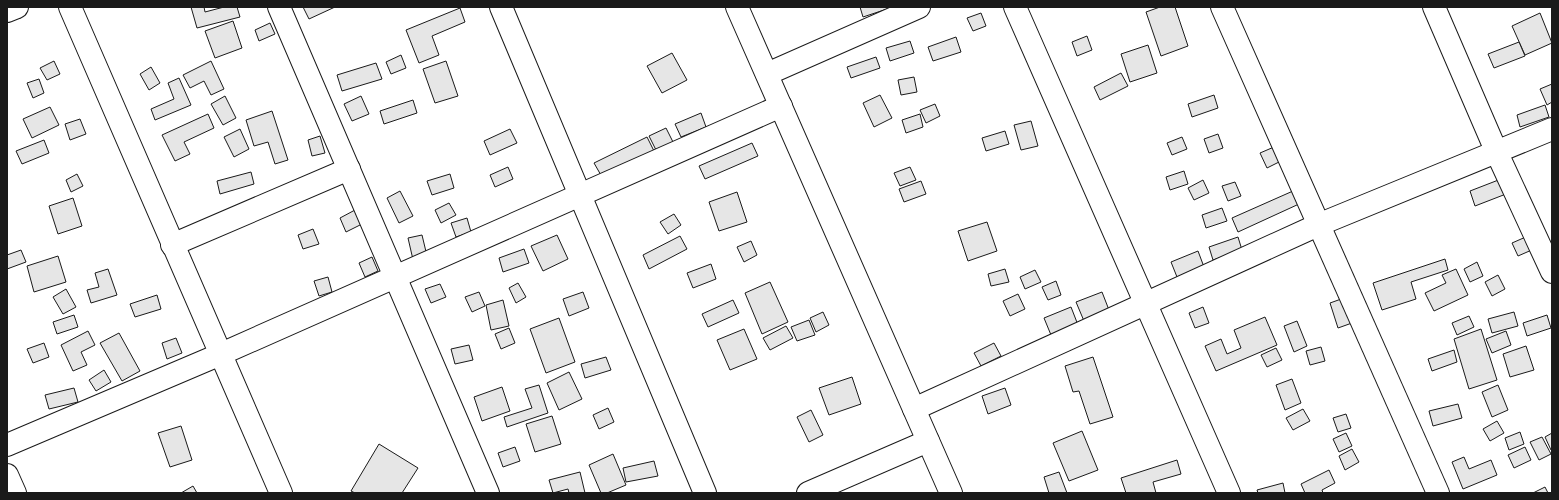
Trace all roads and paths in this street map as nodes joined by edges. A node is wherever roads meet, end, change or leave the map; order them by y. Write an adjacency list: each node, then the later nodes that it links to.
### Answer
1 (17, 7): 10 (street)
2 (70, 7): 18 (street)
3 (279, 7): 15 (street)
4 (501, 7): 16 (street)
5 (737, 7): 11 (street)
6 (919, 7): 11 (street)
7 (1015, 7): 21 (street)
8 (1222, 7): 17 (street)
9 (1434, 7): 14 (street)
10 (7, 11)
11 (767, 74): 12 (street)
12 (781, 106): 16 (street); 23 (street)
13 (1552, 129): 14 (street)
14 (1497, 153): 17 (street); 19 (street)
15 (349, 169): 18 (street); 20 (street)
16 (580, 196): 20 (street); 30 (street)
17 (1318, 225): 21 (street); 34 (street)
18 (172, 246): 22 (street)
19 (1552, 272)
20 (396, 277): 22 (street); 29 (street)
21 (1146, 303): 23 (street); 33 (street)
22 (221, 354): 25 (street); 28 (street)
23 (914, 409): 24 (street)
24 (928, 441): 31 (street); 32 (street)
25 (7, 445)
26 (7, 475): 27 (street)
27 (15, 493)
28 (282, 493)
29 (488, 493)
30 (705, 493)
31 (808, 493)
32 (951, 493)
33 (1229, 493)
34 (1438, 493)

